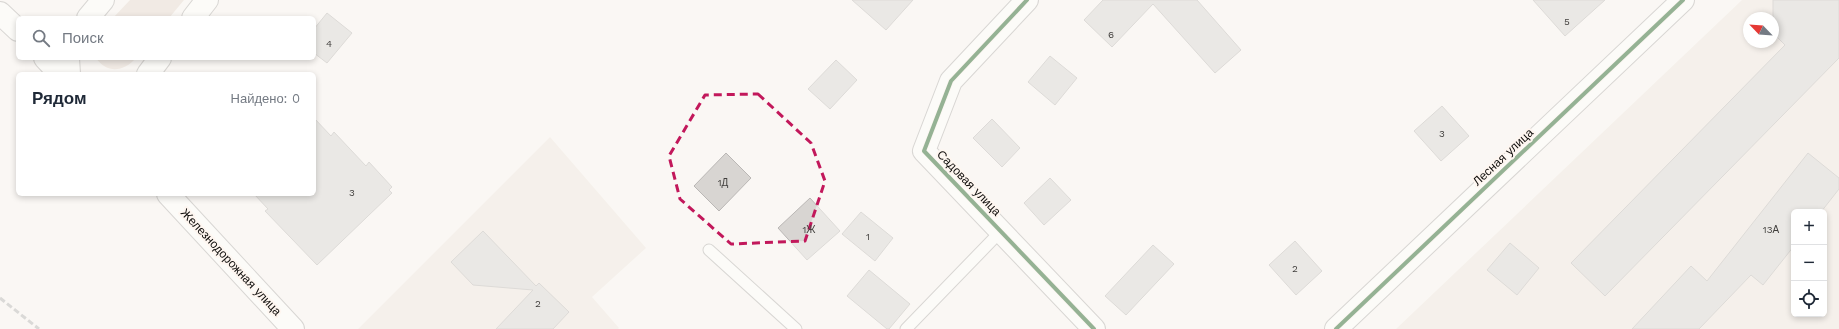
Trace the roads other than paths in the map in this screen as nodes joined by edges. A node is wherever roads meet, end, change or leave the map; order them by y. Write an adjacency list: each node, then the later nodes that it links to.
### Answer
1 (104, 0): 6 (street)
2 (207, 0): 7 (street)
3 (1027, 0): 16 (street, Садовая улица)
4 (1683, 0): 22 (street, Лесная улица)
5 (0, 13): 8 (street)
6 (90, 16)
7 (194, 16)
8 (16, 28)
9 (47, 60): 12 (street)
10 (68, 60): 13 (street)
11 (158, 60): 14 (street)
12 (58, 72)
13 (69, 72)
14 (150, 72)
15 (170, 196): 18 (street, Железнодорожная улица)
16 (1001, 231): 20 (lane); 21 (street, Садовая улица)
17 (708, 250): 19 (lane)
18 (293, 329)
19 (796, 329)
20 (906, 329)
21 (1094, 329)
22 (1336, 329)

